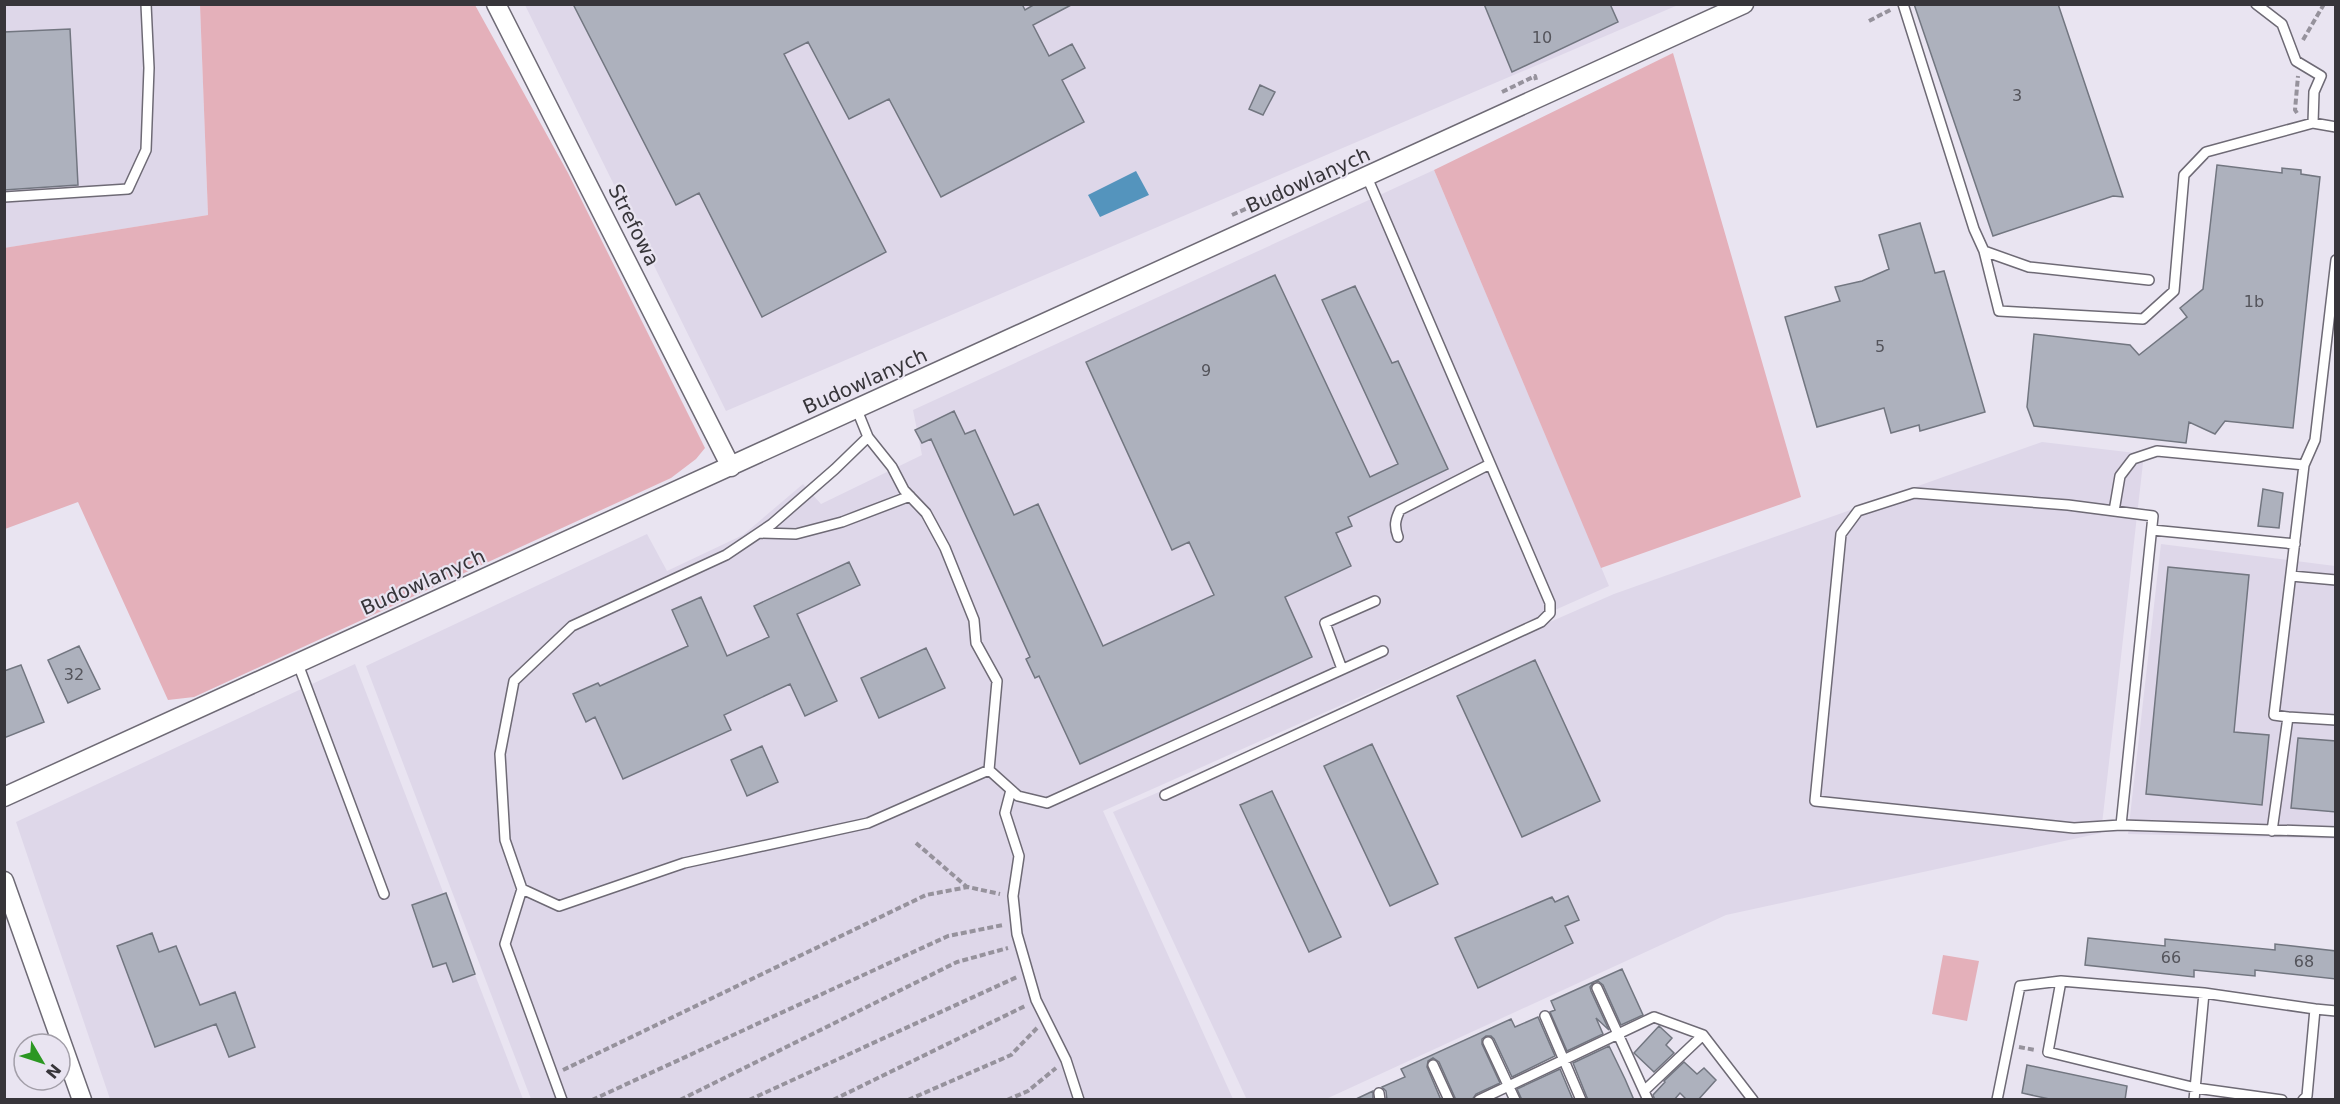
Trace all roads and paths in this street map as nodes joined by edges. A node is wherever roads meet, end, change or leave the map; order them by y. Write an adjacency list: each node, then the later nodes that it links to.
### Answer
1 (146, 4): 10 (lane)
2 (496, 4): 18 (street, Strefowa)
3 (1744, 4): 9 (street, Budowlanych)
4 (2256, 4): 7 (lane)
5 (1903, 5): 6 (path); 11 (lane)
6 (1869, 21)
7 (2313, 123): 8 (lane); 11 (lane)
8 (2336, 127)
9 (1367, 177): 14 (street, Budowlanych); 16 (lane)
10 (4, 197)
11 (1984, 251): 13 (lane)
12 (2336, 260): 17 (lane)
13 (2149, 280)
14 (857, 410): 15 (lane); 18 (street, Budowlanych)
15 (868, 437): 19 (lane); 22 (lane)
16 (1490, 464): 23 (lane); 35 (lane)
17 (2304, 465): 20 (lane); 24 (lane)
18 (731, 467): 29 (street, Budowlanych)
19 (910, 496): 22 (lane); 33 (lane)
20 (2114, 511): 21 (lane); 37 (lane)
21 (2152, 530): 24 (lane); 37 (lane)
22 (759, 533): 43 (lane)
23 (1398, 537)
24 (2295, 543): 25 (lane)
25 (2291, 576): 26 (lane); 31 (lane)
26 (2336, 580)
27 (1375, 601): 30 (lane)
28 (1383, 651): 30 (lane)
29 (298, 664): 36 (street, Budowlanych); 44 (lane)
30 (1342, 669): 34 (lane)
31 (2288, 717): 32 (lane); 38 (lane)
32 (2336, 720)
33 (989, 770): 34 (lane); 43 (lane)
34 (1011, 790): 45 (lane)
35 (1165, 795)
36 (4, 797)
37 (2121, 825): 38 (lane)
38 (2272, 831): 39 (lane)
39 (2336, 832)
40 (916, 843): 42 (path)
41 (4, 881): 70 (street)
42 (968, 887): 45 (path); 65 (path)
43 (522, 889): 65 (lane)
44 (384, 894)
45 (1013, 896): 46 (lane)
46 (1016, 923): 47 (lane); 72 (path)
47 (1020, 944): 48 (lane); 73 (path)
48 (1028, 972): 52 (lane); 74 (path)
49 (2061, 981): 51 (lane); 60 (lane); 61 (lane)
50 (1597, 988): 57 (lane)
51 (2204, 993): 53 (lane); 67 (lane)
52 (1036, 1000): 56 (lane); 75 (path)
53 (2315, 1009): 54 (lane); 86 (lane)
54 (2336, 1011)
55 (1545, 1016): 62 (lane)
56 (1046, 1019): 63 (lane); 76 (path)
57 (1618, 1034): 58 (lane); 62 (lane); 68 (lane)
58 (1703, 1035): 68 (lane); 69 (lane)
59 (1488, 1042): 66 (lane)
60 (2007, 1045): 61 (path); 83 (lane)
61 (2048, 1052): 67 (lane)
62 (1564, 1059): 66 (lane); 82 (lane)
63 (1066, 1060): 77 (path); 78 (lane)
64 (1433, 1065): 79 (lane)
65 (553, 1075): 71 (lane)
66 (1509, 1085): 80 (lane); 81 (lane)
67 (2196, 1088): 84 (lane); 85 (lane)
68 (1646, 1095)
69 (1749, 1098)
70 (82, 1100)
71 (562, 1100)
72 (592, 1100)
73 (680, 1100)
74 (749, 1100)
75 (833, 1100)
76 (908, 1100)
77 (1007, 1100)
78 (1079, 1100)
79 (1449, 1100)
80 (1479, 1100)
81 (1515, 1100)
82 (1581, 1100)
83 (1997, 1100)
84 (2194, 1100)
85 (2282, 1100)
86 (2303, 1100)

